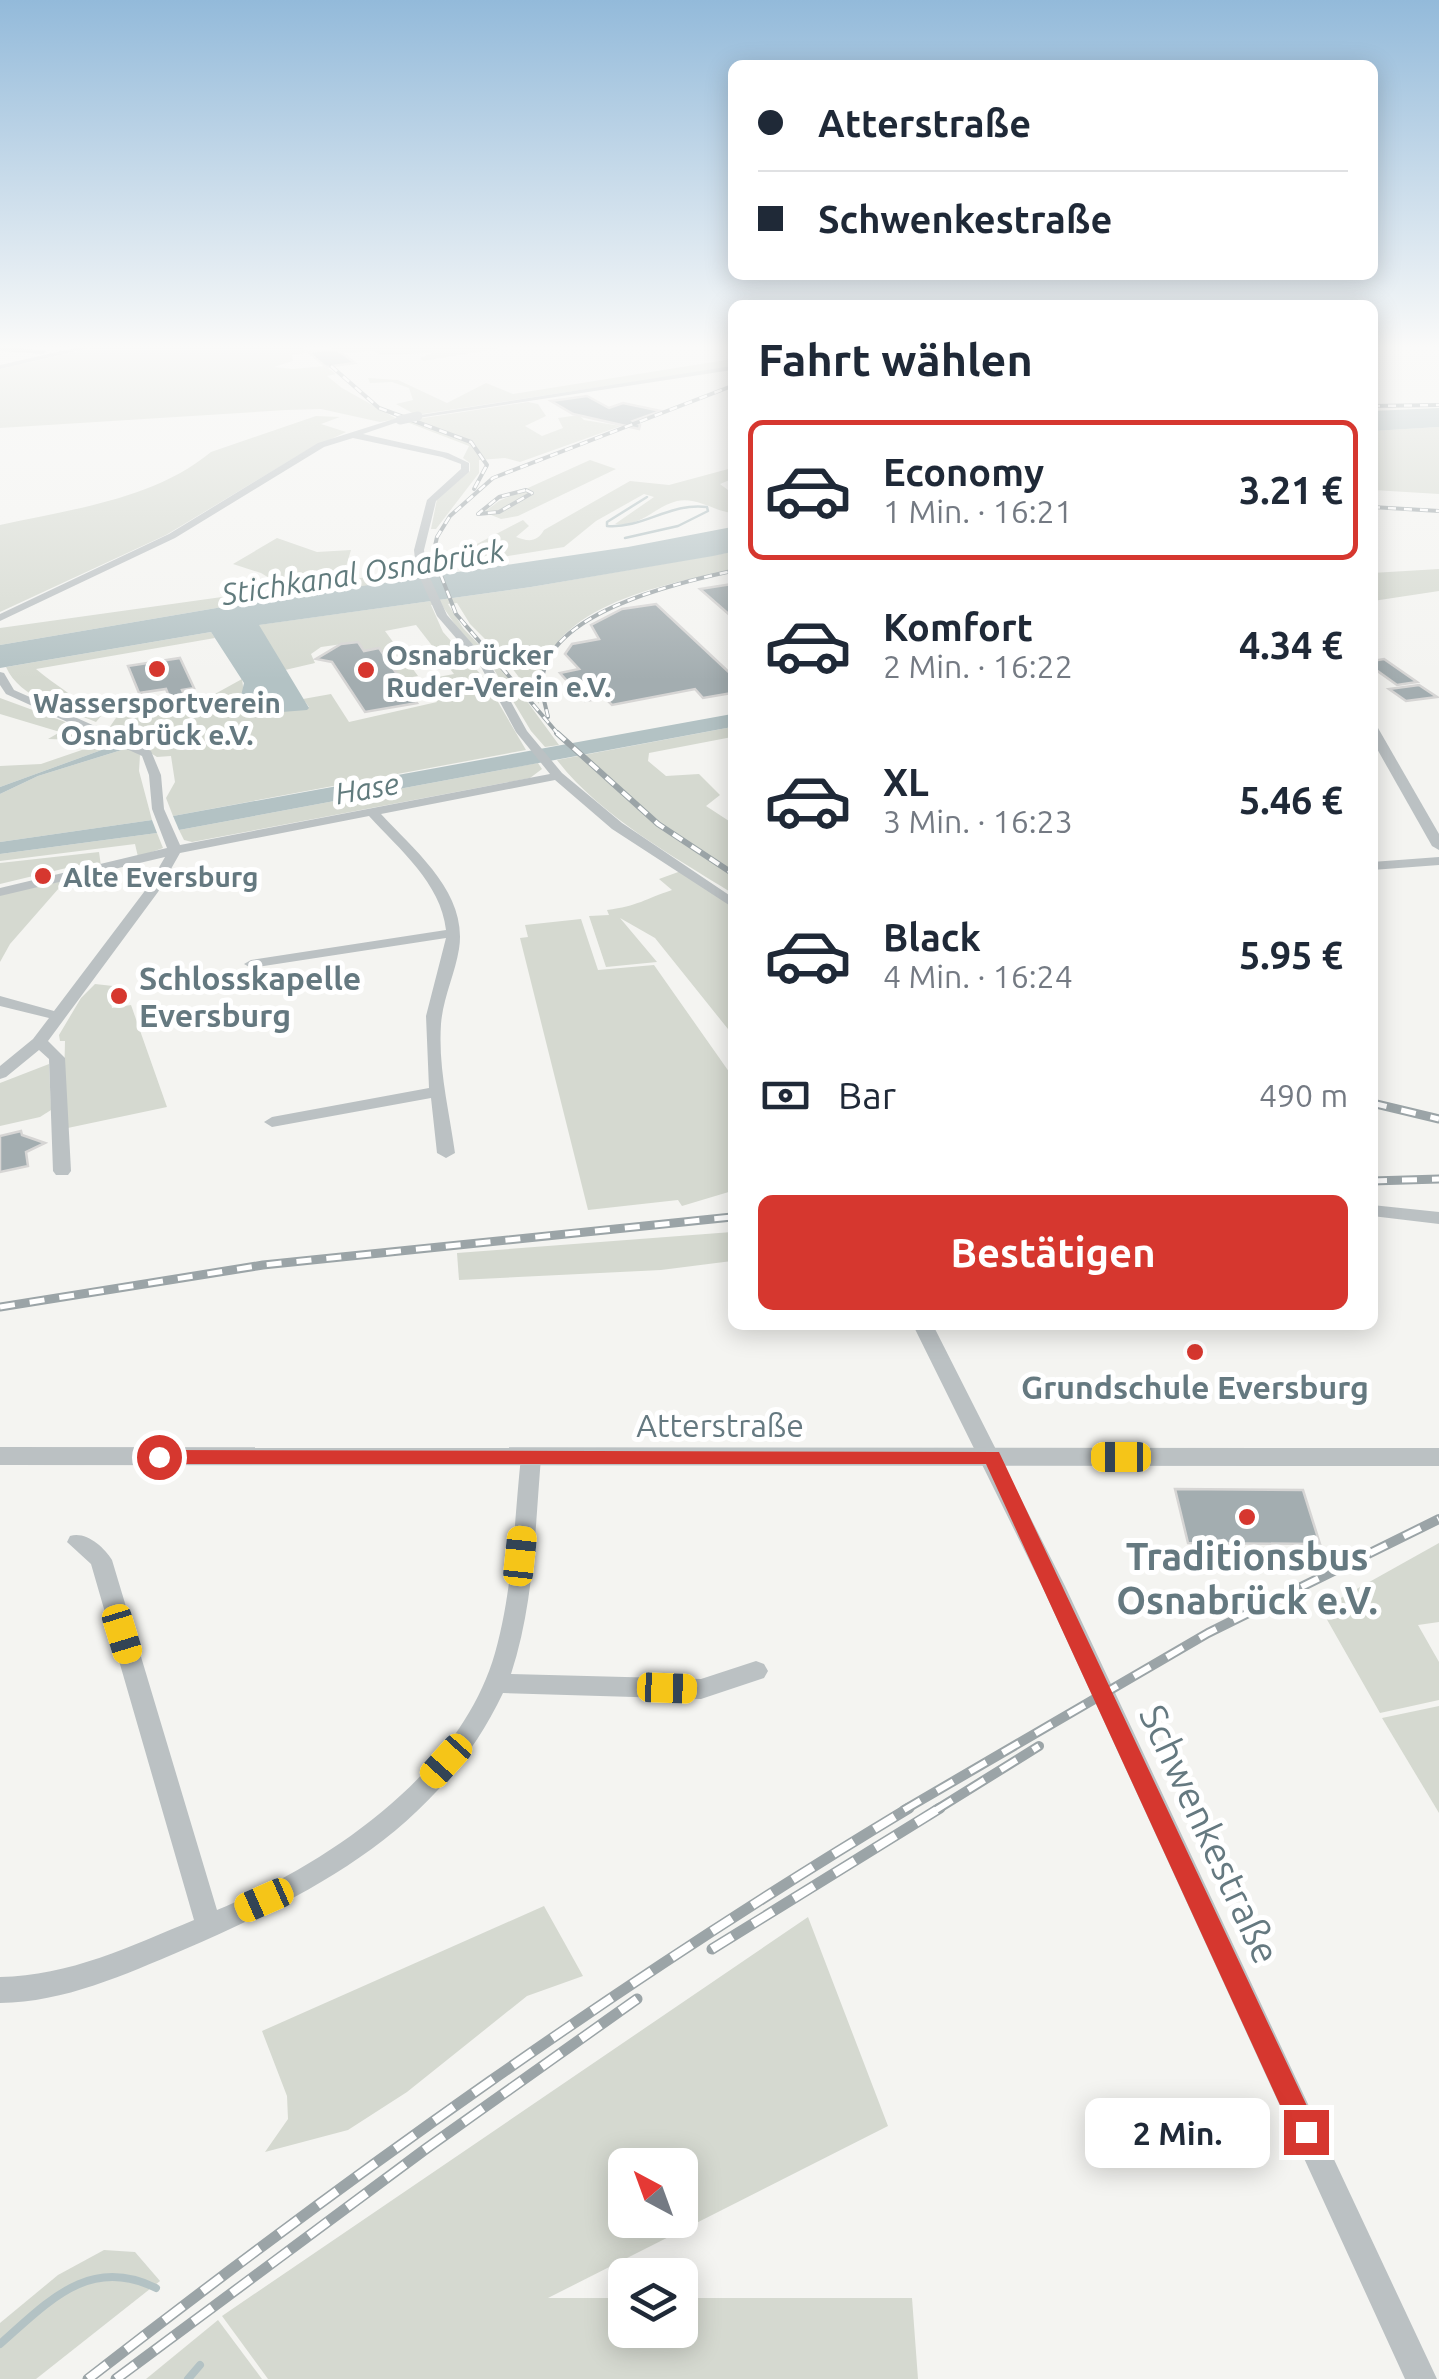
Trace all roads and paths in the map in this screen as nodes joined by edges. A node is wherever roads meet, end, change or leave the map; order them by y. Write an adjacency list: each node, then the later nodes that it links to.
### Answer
1 (298, 458): 3 (street)
2 (454, 458): 6 (street)
3 (0, 616)
4 (1, 677): 8 (street)
5 (1379, 754): 9 (street)
6 (554, 770): 7 (street); 13 (street)
7 (373, 814): 8 (street); 14 (street)
8 (173, 844): 12 (street); 17 (street)
9 (1439, 846)
10 (1439, 862): 11 (street)
11 (1378, 866)
12 (0, 892)
13 (728, 899)
14 (453, 933): 15 (street); 20 (street)
15 (251, 964)
16 (0, 1001): 17 (street)
17 (58, 1016): 18 (street)
18 (39, 1042): 19 (street); 23 (street)
19 (0, 1074)
20 (440, 1091): 21 (street); 22 (street)
21 (272, 1122)
22 (446, 1153)
23 (62, 1172)
24 (1378, 1211): 25 (street)
25 (1439, 1218)
26 (926, 1330): 29 (street, Schwenkestraße)
27 (0, 1456): 28 (street, Atterstraße)
28 (531, 1457): 29 (street, Atterstraße); 33 (street)
29 (992, 1457): 30 (street, Atterstraße); 36 (street, Schwenkestraße)
30 (1439, 1457)
31 (78, 1542): 34 (street)
32 (756, 1671): 33 (street)
33 (496, 1683): 34 (street)
34 (209, 1926): 35 (street)
35 (0, 1990)
36 (1421, 2379)

